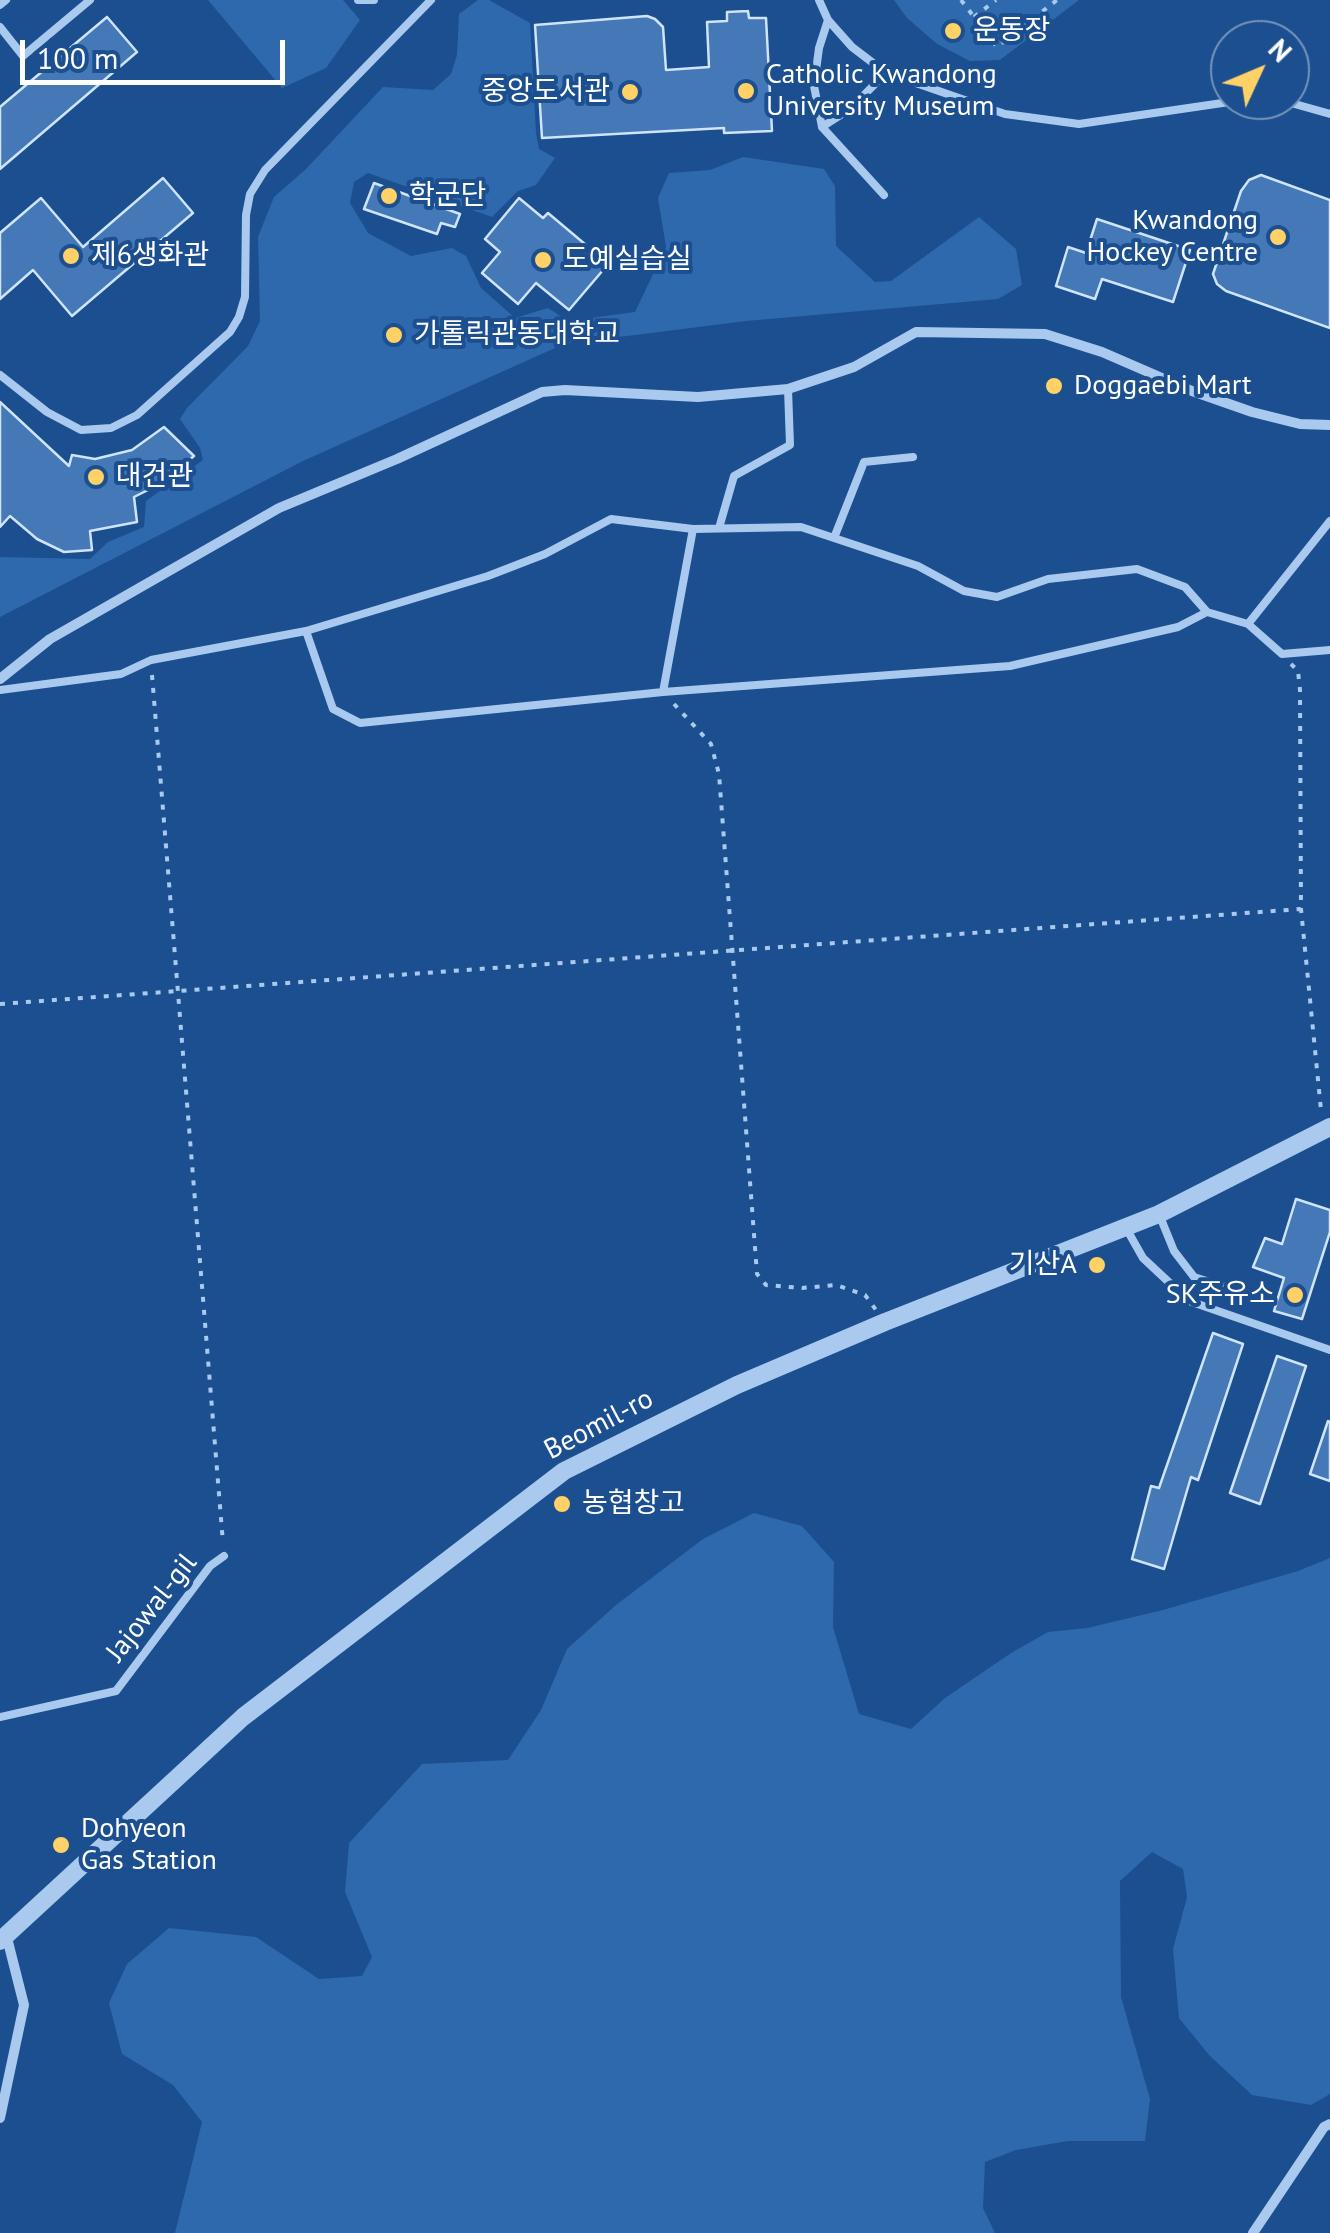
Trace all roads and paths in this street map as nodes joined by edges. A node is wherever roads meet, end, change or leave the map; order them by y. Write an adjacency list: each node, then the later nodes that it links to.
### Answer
1 (90, 0): 11 (lane)
2 (358, 0): 3 (lane)
3 (374, 0)
4 (431, 0): 16 (lane)
5 (819, 0): 10 (lane)
6 (961, 0): 9 (path)
7 (996, 0): 9 (path)
8 (1057, 0): 9 (path)
9 (974, 17)
10 (828, 20): 12 (lane); 14 (lane)
11 (0, 27)
12 (886, 72): 13 (lane); 14 (lane)
13 (1210, 105)
14 (822, 127): 15 (lane)
15 (884, 194)
16 (0, 375)
17 (788, 389): 18 (street); 22 (lane); 30 (street)
18 (1330, 426)
19 (913, 457): 23 (lane)
20 (1330, 522): 25 (lane)
21 (694, 528): 22 (lane); 26 (lane); 32 (lane)
22 (719, 528): 23 (lane)
23 (834, 538): 24 (lane)
24 (1207, 612): 25 (lane); 32 (lane)
25 (1248, 624): 28 (lane)
26 (306, 631): 29 (lane); 32 (lane)
27 (1330, 650): 28 (lane)
28 (1282, 654): 33 (path)
29 (151, 660): 31 (lane); 35 (path)
30 (0, 679)
31 (0, 690)
32 (664, 692): 34 (path)
33 (1301, 909): 34 (path); 37 (path)
34 (734, 950): 35 (path); 41 (path)
35 (176, 990): 36 (path); 43 (path)
36 (0, 1004)
37 (1326, 1129): 38 (street, Beomil-ro)
38 (1159, 1214): 39 (street, Beomil-ro); 40 (lane)
39 (1126, 1228): 41 (street, Beomil-ro); 42 (lane)
40 (1260, 1298)
41 (885, 1322): 45 (street, Beomil-ro)
42 (1330, 1350)
43 (224, 1556): 44 (lane, Jajowal-gil)
44 (0, 1717)
45 (2, 1932): 46 (street)
46 (0, 2118)
47 (1330, 2124): 48 (street)
48 (1253, 2233)

